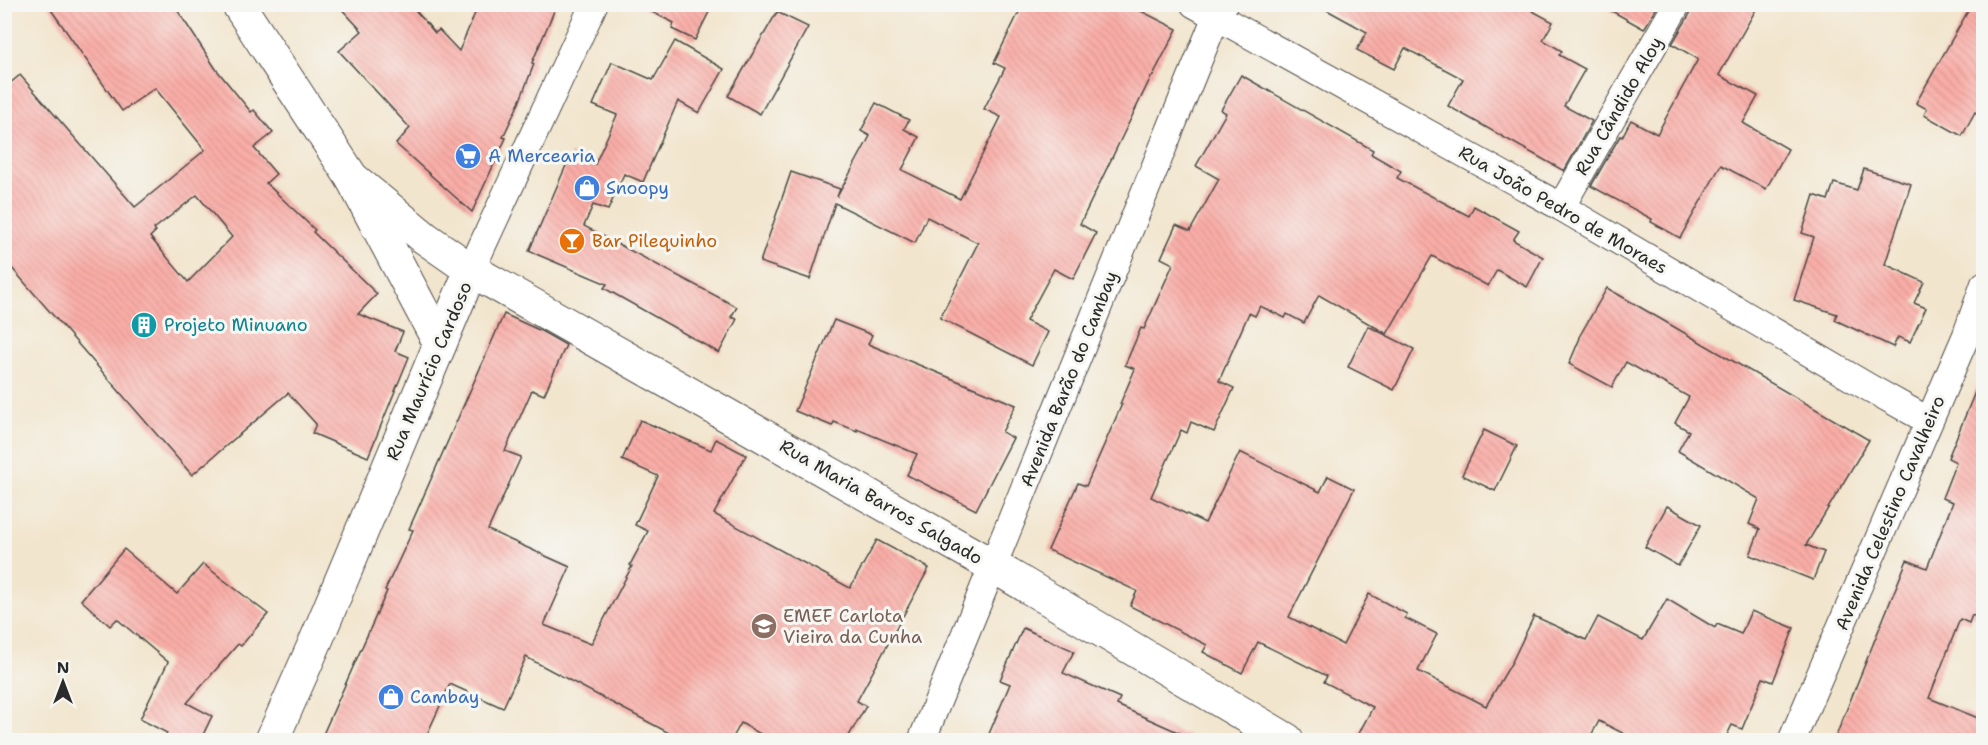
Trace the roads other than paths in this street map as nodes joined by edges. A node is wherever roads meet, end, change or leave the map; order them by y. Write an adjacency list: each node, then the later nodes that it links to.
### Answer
1 (238, 4): 5 (street)
2 (594, 4): 7 (street, Rua Maurício Cardoso)
3 (1677, 4): 6 (street, Rua Cândido Aloy)
4 (1211, 9): 6 (street, Rua João Pedro de Moraes); 12 (street, Avenida Barão do Cambay)
5 (352, 178): 7 (street, Rua Maria Barros Salgado); 10 (street)
6 (1561, 207): 11 (street, Rua João Pedro de Moraes)
7 (471, 270): 10 (street, Rua Maurício Cardoso); 12 (street, Rua Maria Barros Salgado)
8 (1983, 285): 9 (street, Avenida Celestino Cavalheiro)
9 (1975, 337): 11 (street, Avenida Celestino Cavalheiro)
10 (440, 344): 13 (street, Rua Maurício Cardoso)
11 (1929, 421): 16 (street, Avenida Celestino Cavalheiro)
12 (993, 566): 14 (street, Avenida Barão do Cambay); 15 (street, Rua Maria Barros Salgado)
13 (272, 741)
14 (922, 741)
15 (1287, 741)
16 (1792, 741)

